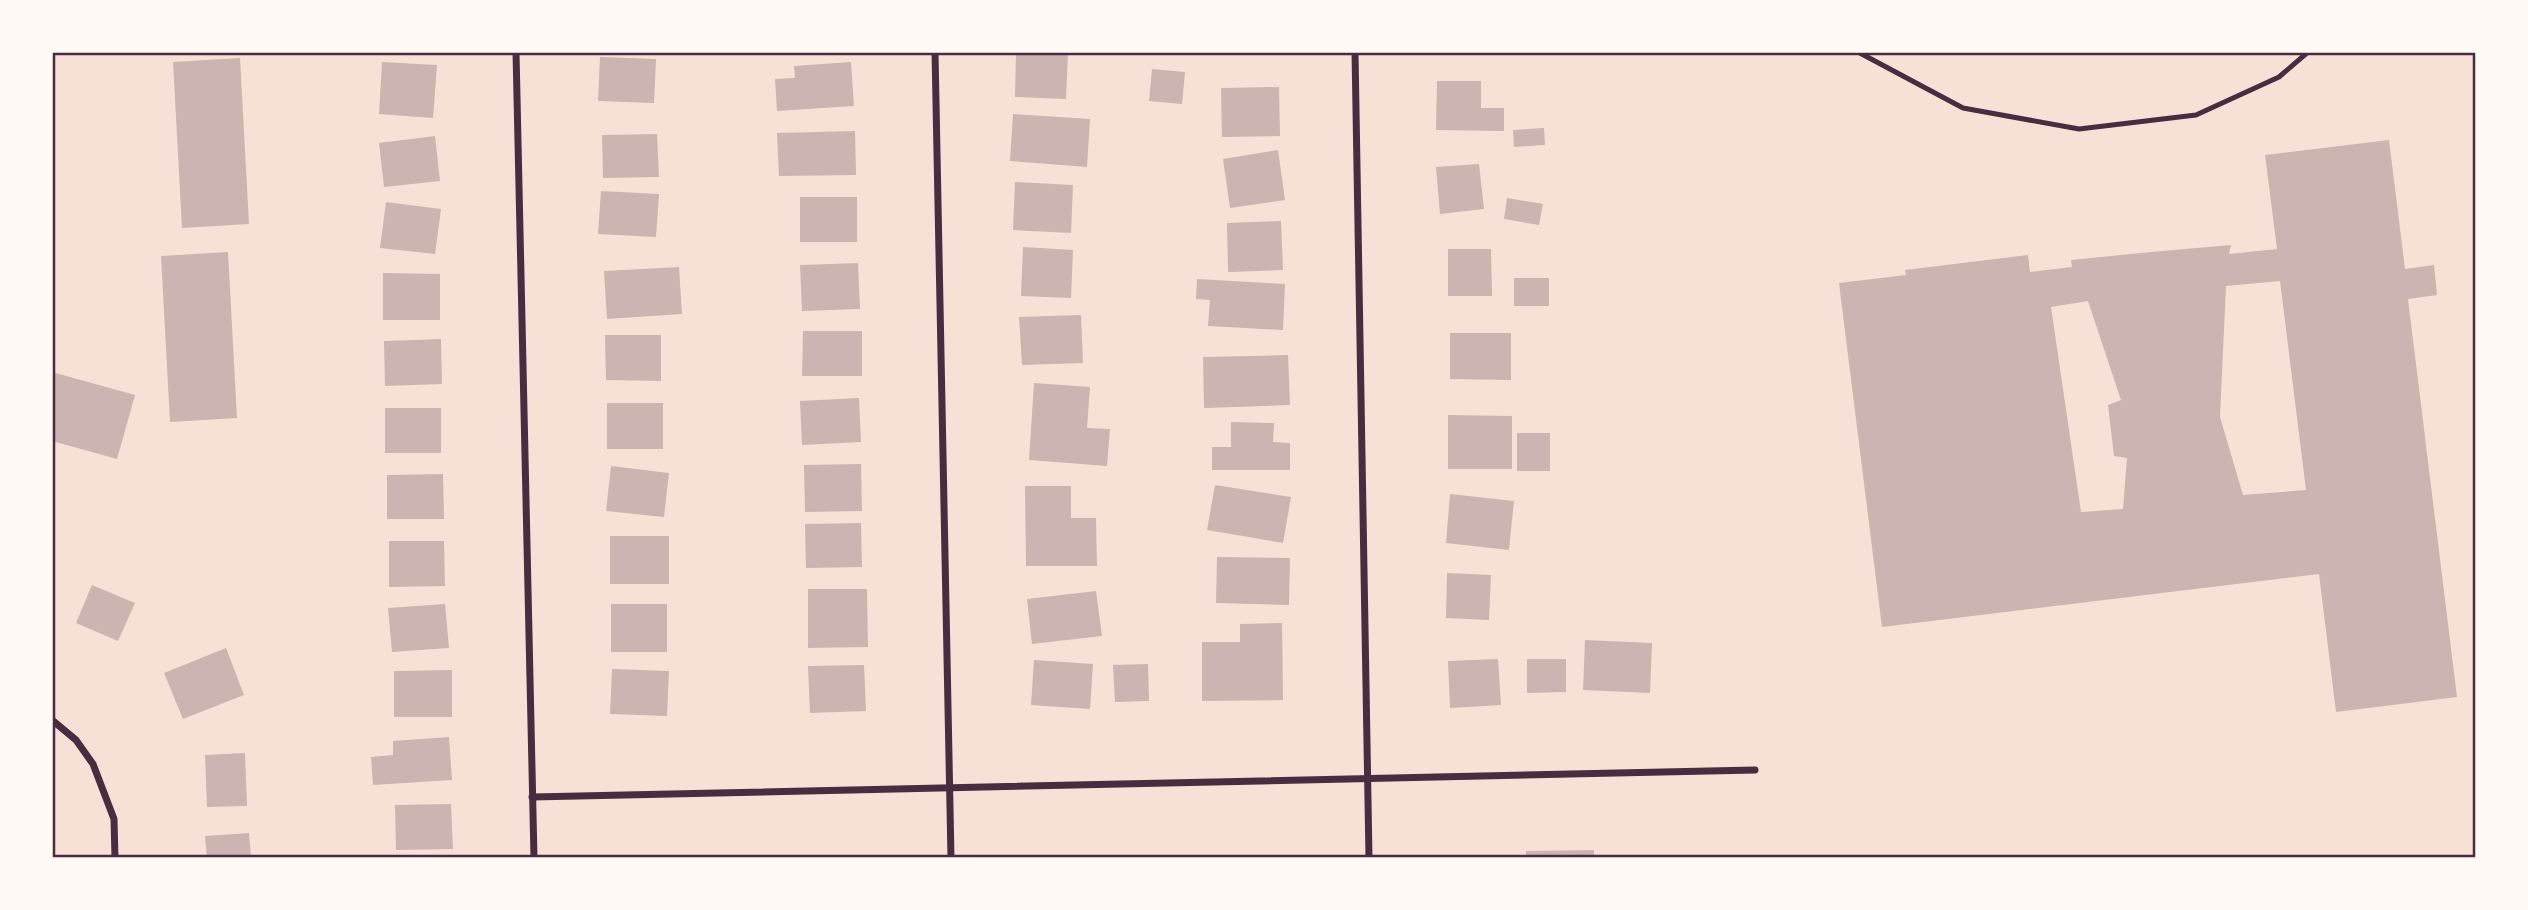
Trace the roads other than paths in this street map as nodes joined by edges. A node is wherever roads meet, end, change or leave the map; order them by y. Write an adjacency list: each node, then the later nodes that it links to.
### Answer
1 (516, 52): 10 (street)
2 (936, 52): 9 (street)
3 (1355, 52): 8 (street)
4 (1858, 52): 5 (lane)
5 (2308, 52)
6 (52, 720): 11 (street)
7 (1755, 770): 8 (street)
8 (1367, 778): 9 (street); 14 (street)
9 (950, 787): 10 (street); 13 (street)
10 (532, 797): 12 (street)
11 (115, 858)
12 (534, 858)
13 (951, 858)
14 (1369, 858)

